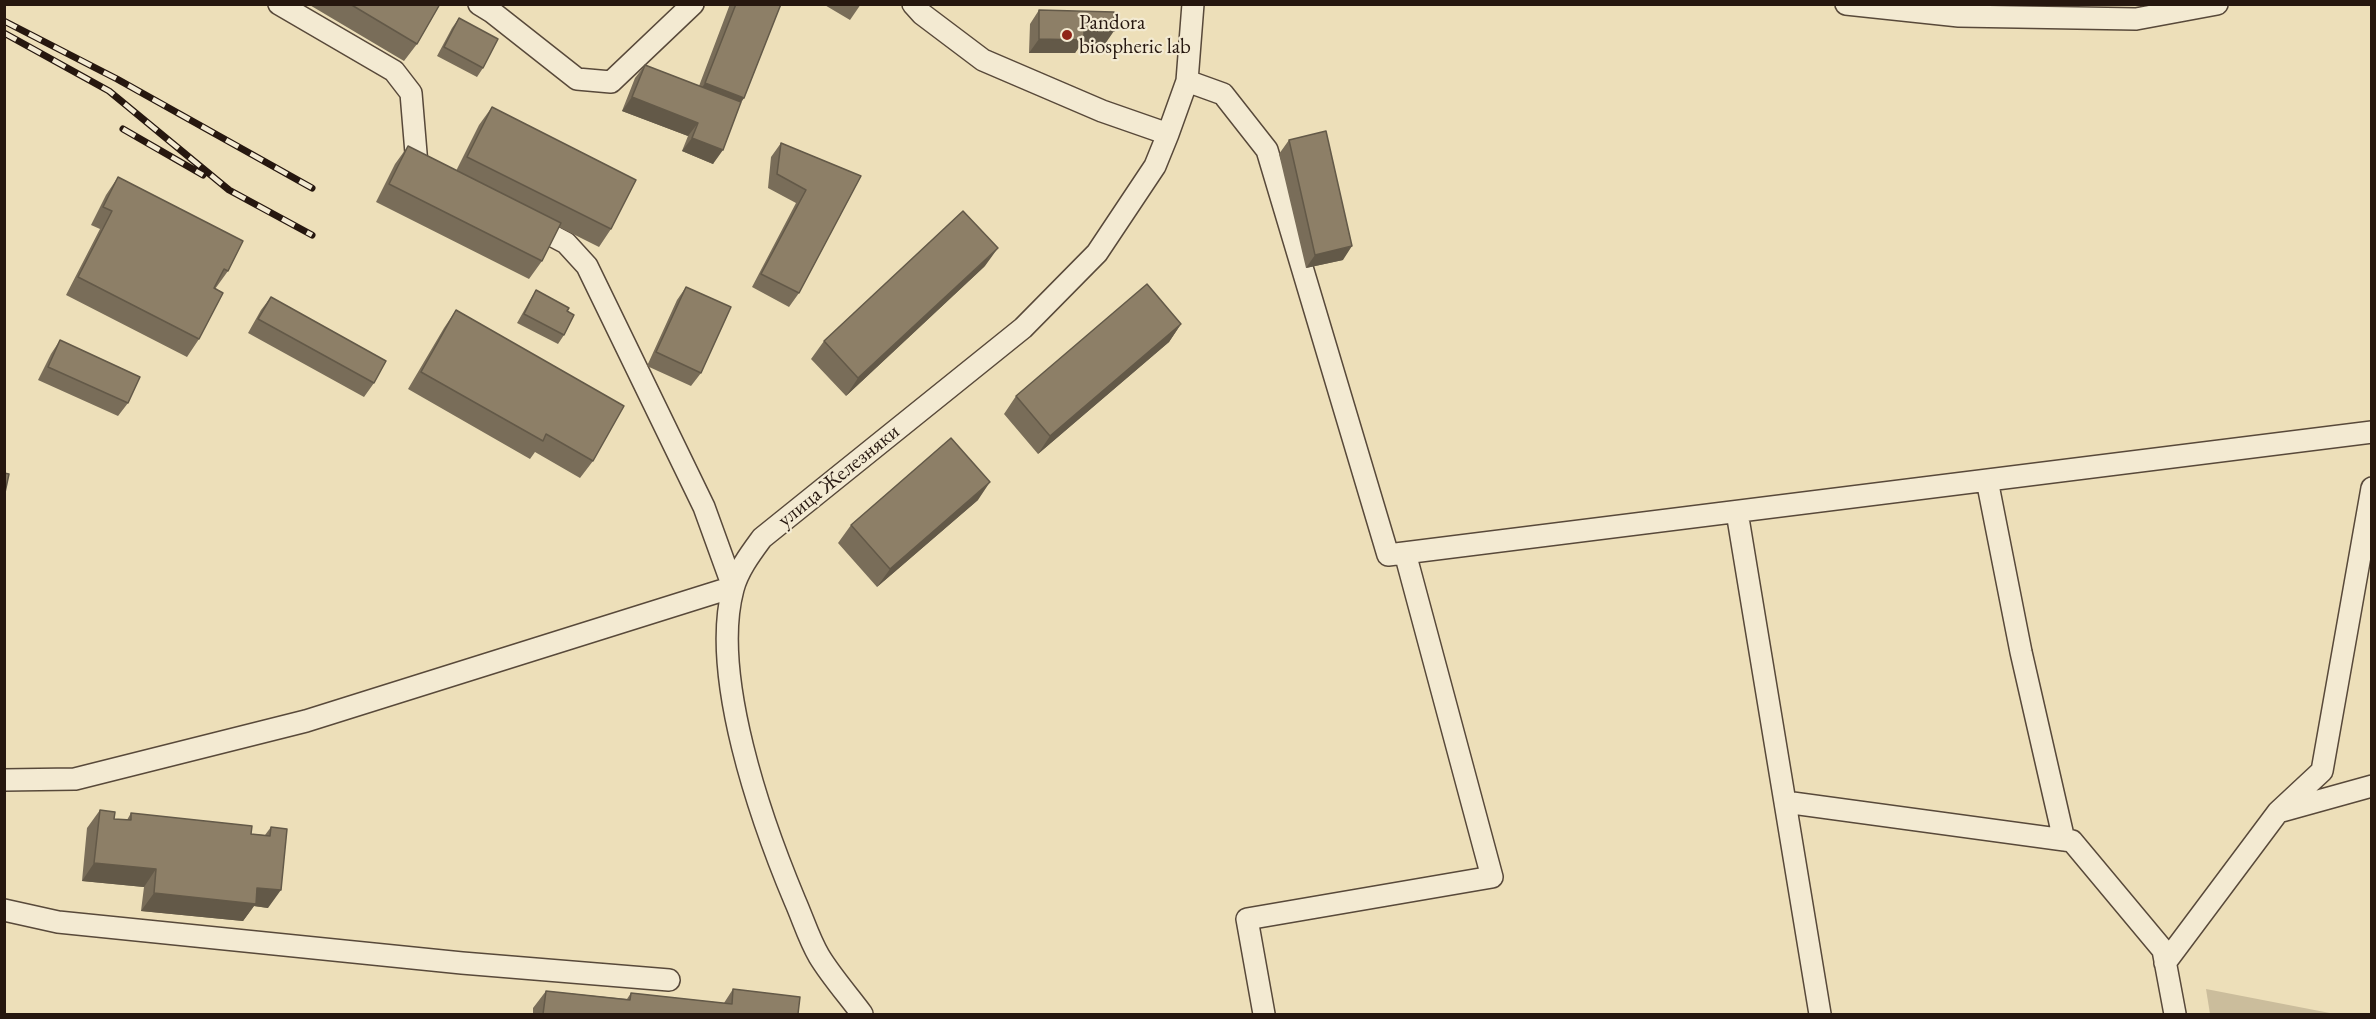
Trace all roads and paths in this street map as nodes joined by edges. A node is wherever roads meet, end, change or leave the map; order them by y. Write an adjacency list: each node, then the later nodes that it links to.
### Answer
1 (279, 4): 10 (street)
2 (479, 4): 3 (street)
3 (693, 4)
4 (913, 4): 9 (street)
5 (1193, 4): 8 (street, улица Железняки)
6 (1846, 4): 7 (street)
7 (2217, 4)
8 (1187, 81): 9 (street, улица Железняки); 16 (street)
9 (1168, 134): 17 (street, улица Железняки)
10 (447, 180)
11 (516, 217): 17 (street)
12 (2372, 432): 13 (street)
13 (1987, 480): 15 (street); 22 (street)
14 (2372, 488): 21 (street)
15 (1737, 512): 16 (street); 20 (street)
16 (1405, 553): 27 (street)
17 (733, 587): 18 (street); 26 (street, улица Железняки)
18 (4, 780)
19 (2372, 786): 21 (street)
20 (1785, 802): 22 (street); 28 (street)
21 (2278, 812): 24 (street)
22 (2064, 840): 24 (street)
23 (4, 910): 25 (street)
24 (2165, 963): 29 (street)
25 (669, 980)
26 (862, 1014)
27 (1264, 1014)
28 (1820, 1014)
29 (2175, 1014)

